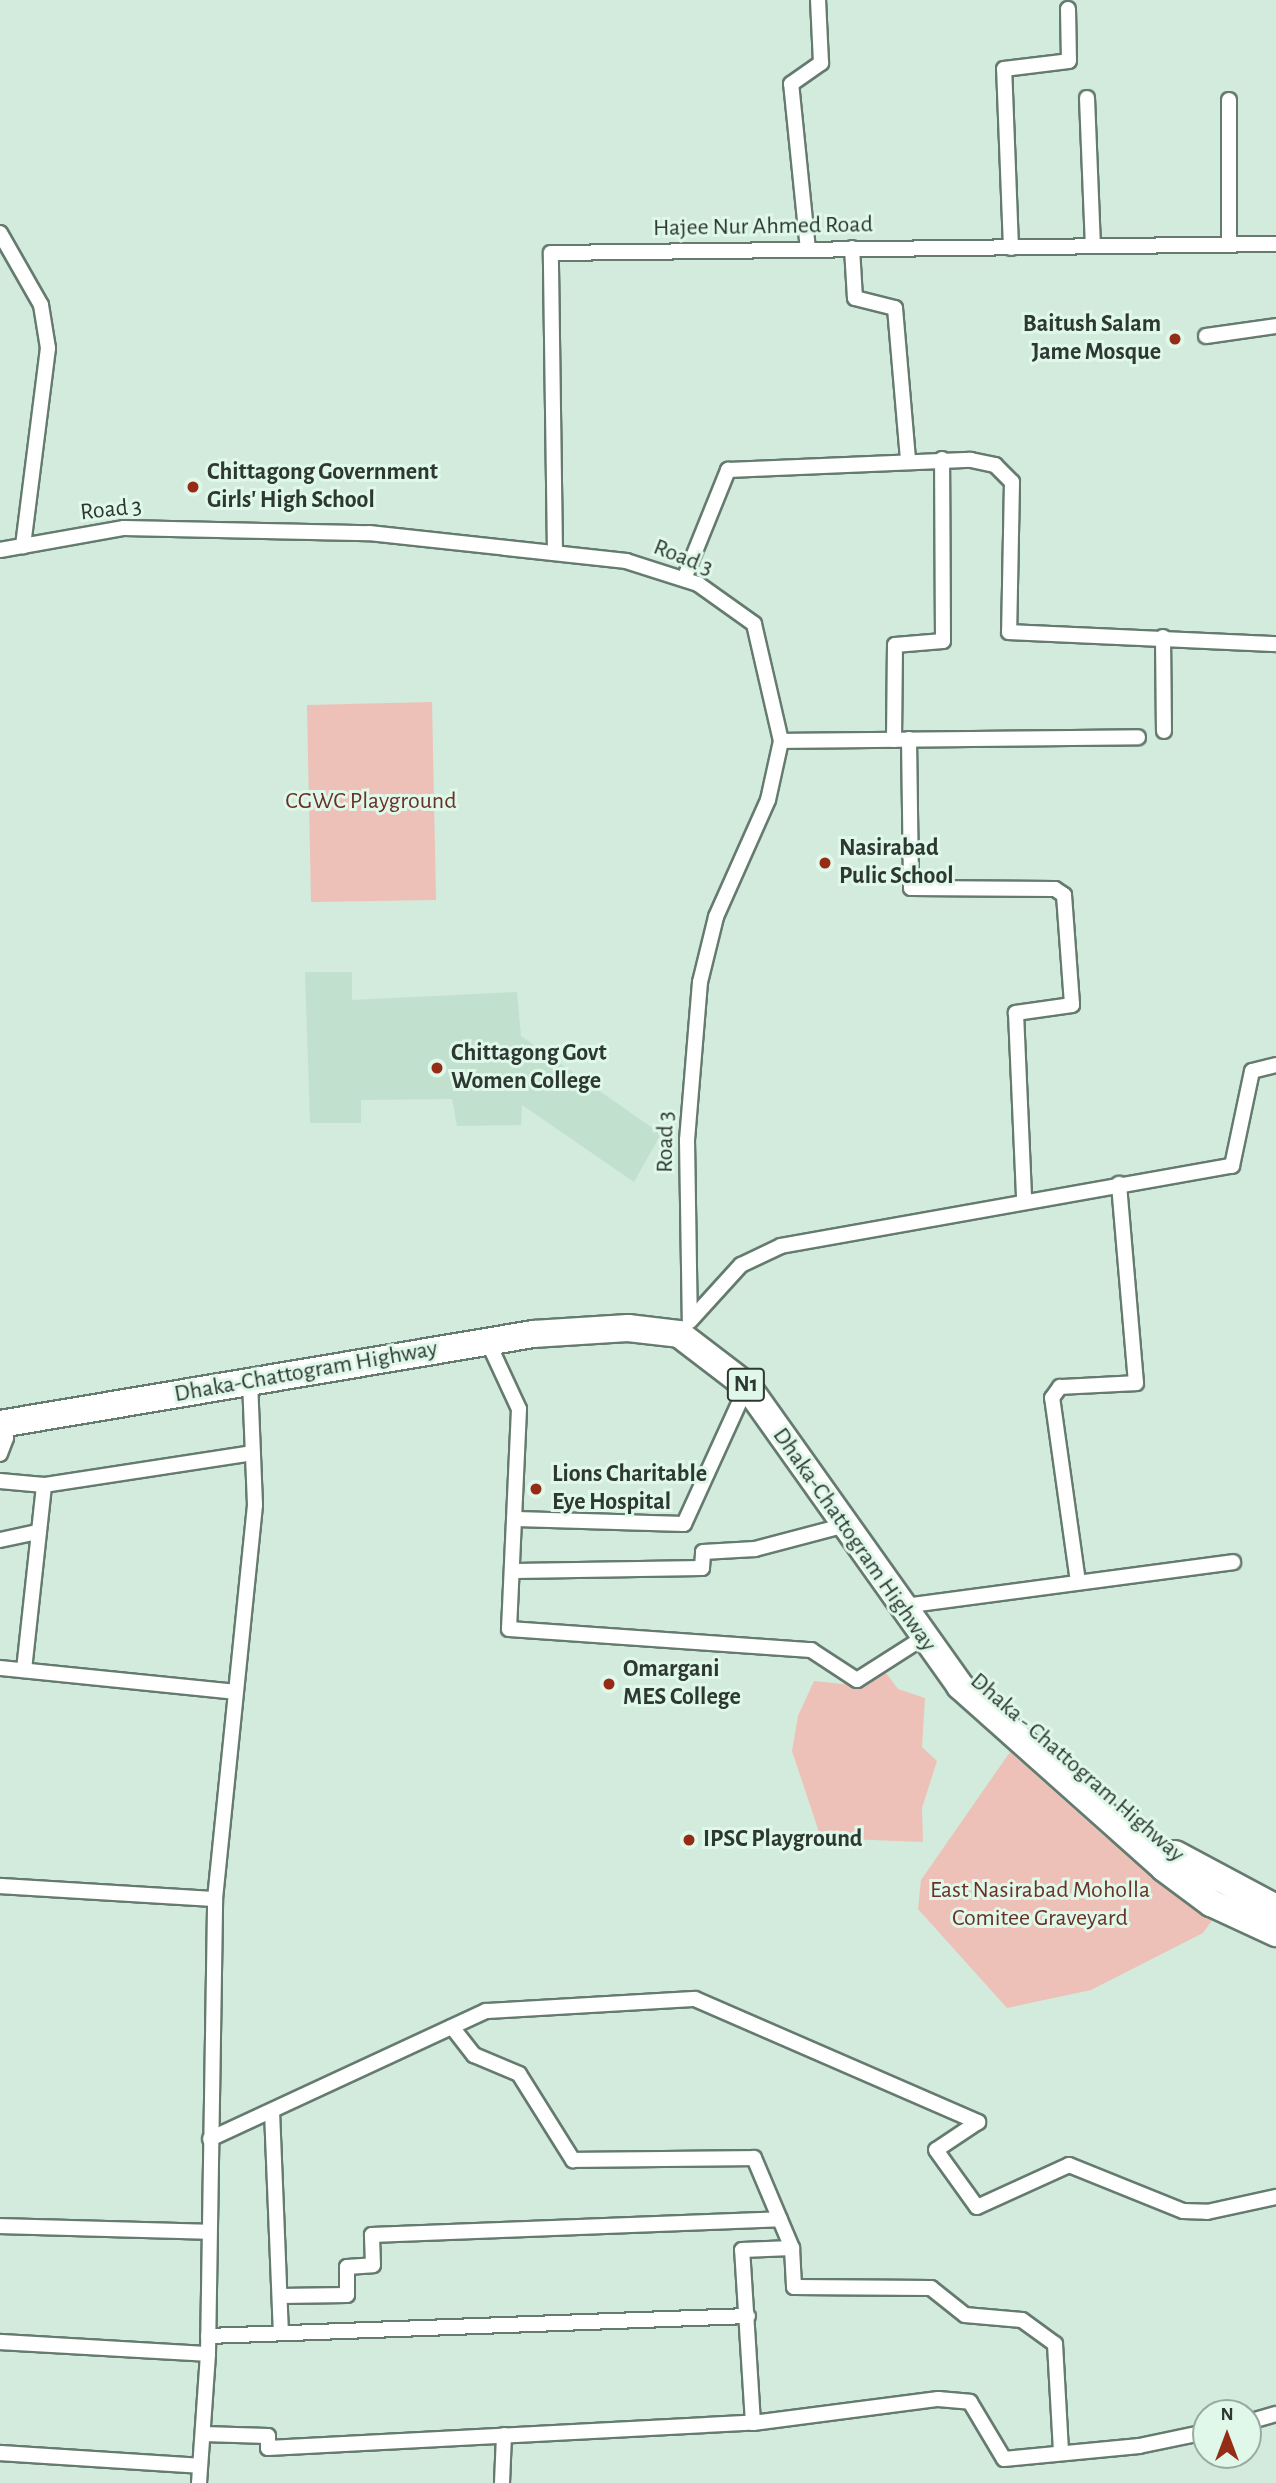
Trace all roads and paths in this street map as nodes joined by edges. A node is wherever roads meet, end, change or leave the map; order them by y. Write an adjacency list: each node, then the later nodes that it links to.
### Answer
1 (818, 0): 11 (street)
2 (1068, 9): 9 (street)
3 (1087, 99): 8 (street)
4 (1228, 100): 7 (street)
5 (0, 233): 16 (street)
6 (1276, 244): 7 (street, Hajee Nur Ahmed Road)
7 (1228, 245): 8 (street, Hajee Nur Ahmed Road)
8 (1093, 246): 9 (street, Hajee Nur Ahmed Road)
9 (1011, 247): 10 (street, Hajee Nur Ahmed Road)
10 (852, 248): 11 (street, Hajee Nur Ahmed Road); 14 (street)
11 (808, 250): 18 (street, Hajee Nur Ahmed Road)
12 (1276, 326): 13 (street)
13 (1206, 336)
14 (908, 459): 15 (street); 19 (street)
15 (942, 459): 20 (street); 25 (street)
16 (23, 546): 17 (street, Road 3); 18 (street, Road 3)
17 (0, 550)
18 (555, 553): 19 (street, Road 3)
19 (684, 579): 26 (street, Road 3)
20 (1163, 637): 21 (street); 22 (street)
21 (1276, 643)
22 (1164, 731)
23 (1138, 737): 24 (street)
24 (909, 739): 25 (street); 29 (street)
25 (894, 740): 26 (street)
26 (781, 741): 30 (street, Road 3)
27 (1276, 1065): 28 (street)
28 (1119, 1184): 29 (street); 45 (street)
29 (1024, 1199): 30 (street)
30 (690, 1321): 34 (highway); 46 (highway, Dhaka - Chattogram Highway / N1)
31 (488, 1340): 32 (highway, Dhaka-Chattogram Highway / N1); 33 (highway, Dhaka-Chattogram Highway / N1); 39 (street)
32 (250, 1381): 34 (highway, Dhaka-Chattogram Highway / N1); 35 (street)
33 (747, 1386): 39 (street); 40 (highway, Dhaka-Chattogram Highway / N1)
34 (1, 1420): 36 (street)
35 (253, 1453): 38 (street); 50 (street)
36 (0, 1454)
37 (0, 1481): 38 (street)
38 (44, 1485): 41 (street)
39 (516, 1519): 44 (street)
40 (842, 1526): 44 (street); 46 (highway, Dhaka-Chattogram Highway / N1)
41 (39, 1532): 42 (street); 49 (street)
42 (0, 1540)
43 (1233, 1562): 45 (street)
44 (515, 1571): 47 (street)
45 (1078, 1582): 46 (street)
46 (908, 1609): 47 (highway, Dhaka-Chattogram Highway / N1); 53 (highway, Dhaka - Chattogram Highway / N1)
47 (921, 1639): 54 (highway, Dhaka-Chattogram Highway / N1)
48 (0, 1668): 49 (street)
49 (24, 1670): 50 (street)
50 (234, 1692): 52 (street)
51 (0, 1886): 52 (street)
52 (215, 1899): 57 (street)
53 (1276, 1908)
54 (1276, 1933)
55 (452, 2026): 56 (street); 58 (street); 59 (street)
56 (272, 2111): 57 (street); 63 (street)
57 (210, 2139): 61 (street)
58 (1276, 2197)
59 (780, 2219): 62 (street); 63 (street)
60 (0, 2227): 61 (street)
61 (209, 2232): 66 (street)
62 (792, 2248): 64 (street); 73 (street)
63 (280, 2295): 65 (street)
64 (748, 2316): 65 (street); 69 (street)
65 (281, 2333): 66 (street)
66 (208, 2336): 68 (street)
67 (0, 2342): 68 (street)
68 (208, 2354): 70 (street)
69 (753, 2423): 72 (street); 73 (street)
70 (202, 2434): 72 (street); 75 (street)
71 (1192, 2434): 73 (street)
72 (504, 2435): 77 (street)
73 (1061, 2452)
74 (0, 2453): 75 (street)
75 (200, 2466): 76 (street)
76 (199, 2483)
77 (502, 2483)

